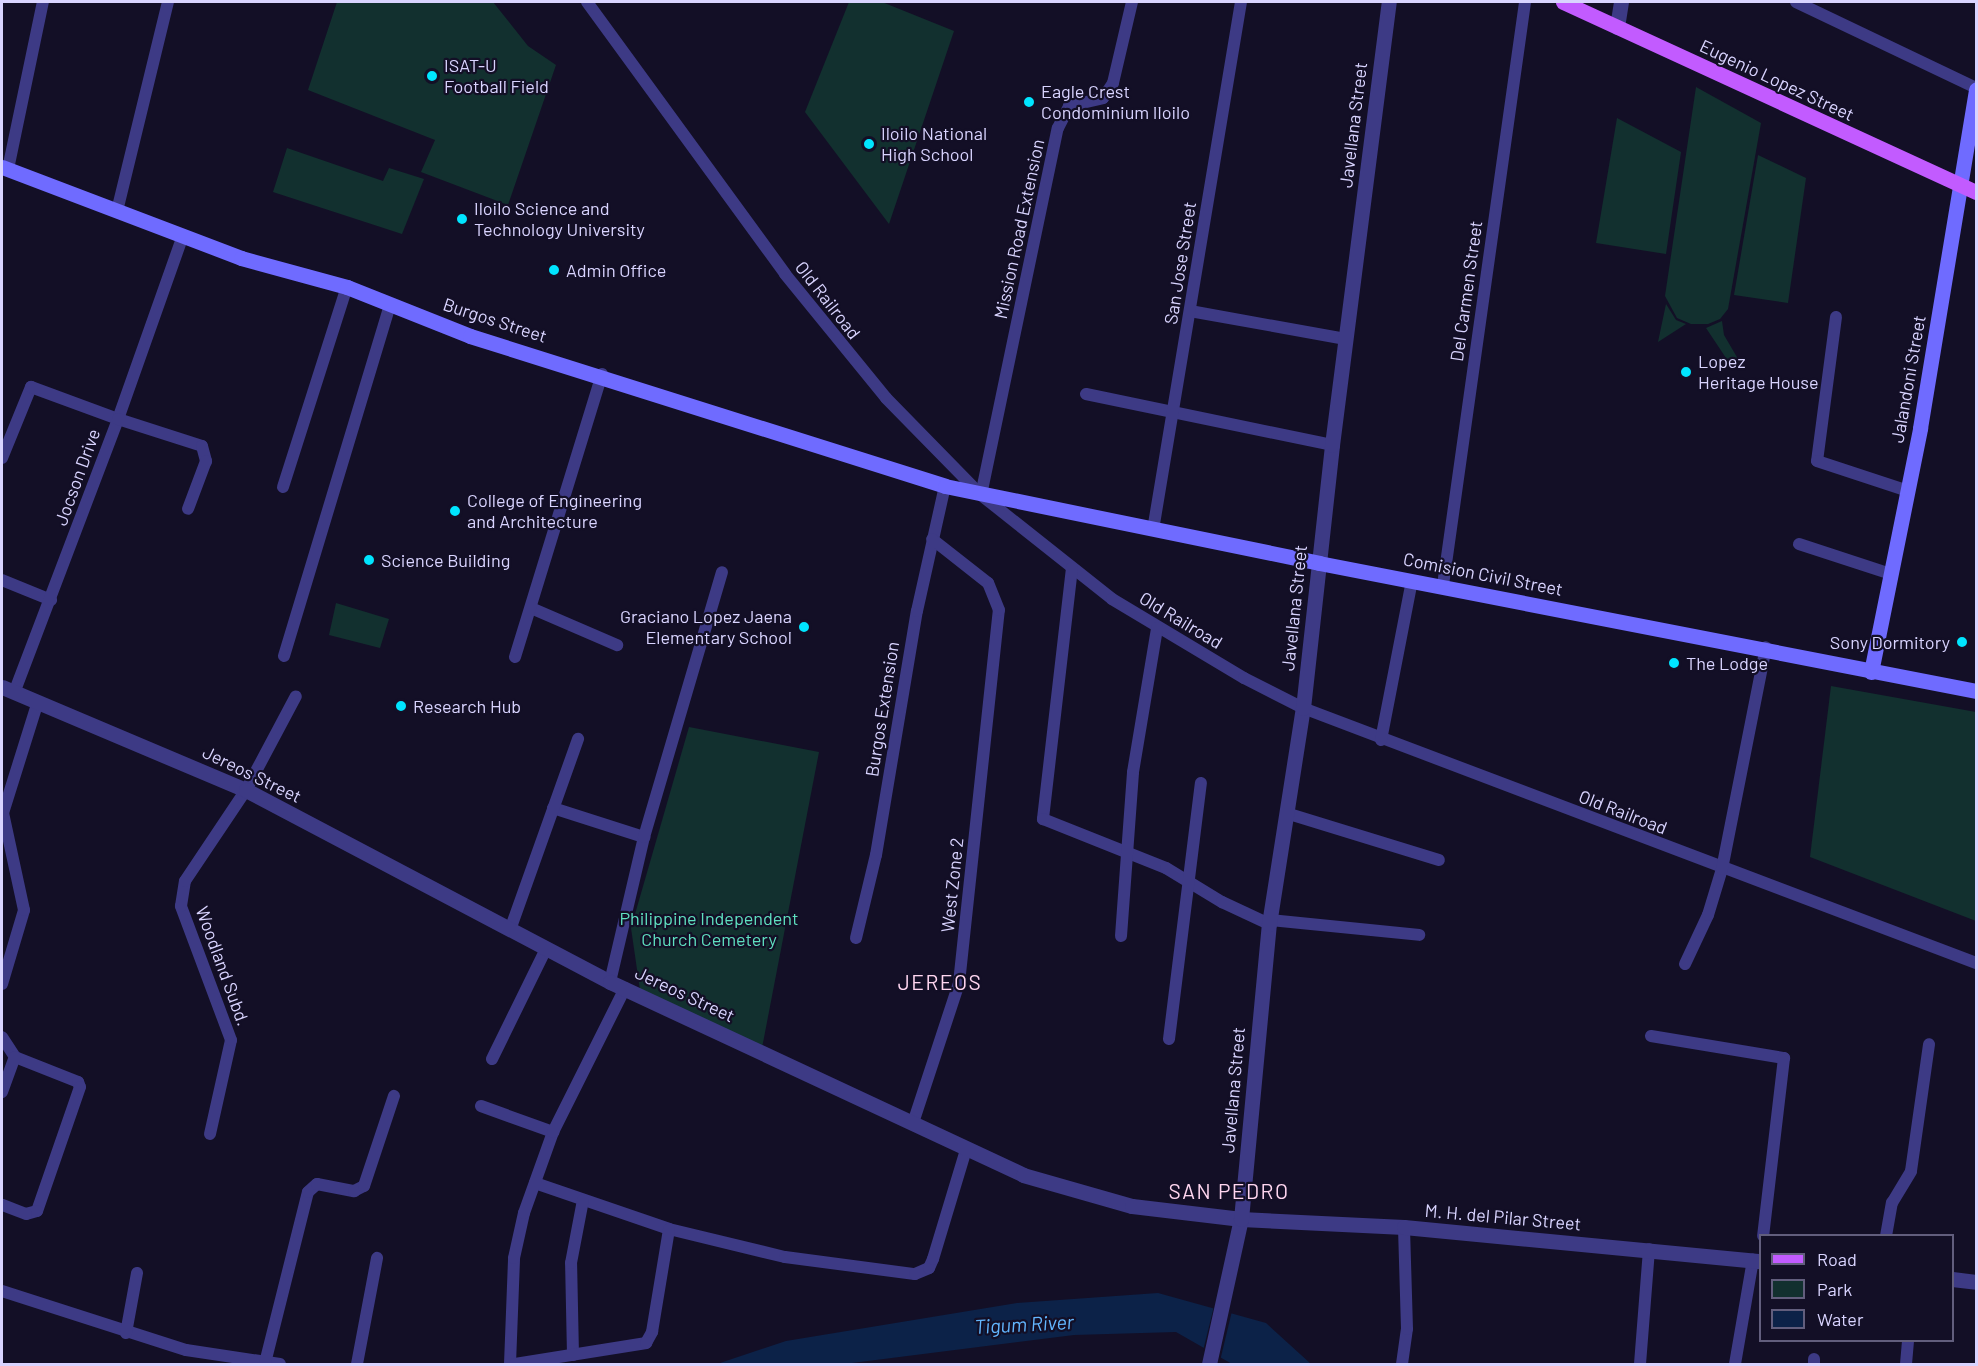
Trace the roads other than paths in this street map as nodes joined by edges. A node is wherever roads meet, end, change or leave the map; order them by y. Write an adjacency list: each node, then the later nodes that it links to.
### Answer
1 (43, 2): 13 (street)
2 (168, 2): 16 (street)
3 (587, 2): 32 (street, Old Railroad)
4 (1132, 2): 32 (street, Mission Road Extension)
5 (1241, 2): 20 (street, San Jose Street)
6 (1389, 2): 22 (street, Javellana Street)
7 (1525, 2): 43 (street, Del Carmen Street)
8 (1563, 2): 11 (main road, Eugenio Lopez Street)
9 (1621, 2): 11 (street)
10 (1796, 2): 12 (street)
11 (1617, 27): 14 (main road, Eugenio Lopez Street)
12 (1977, 89): 14 (main road, Jalandoni Street)
13 (4, 168): 16 (main road, Burgos Street)
14 (1961, 185): 15 (main road, Eugenio Lopez Street); 31 (main road, Jalandoni Street)
15 (1977, 192)
16 (117, 211): 17 (main road, Burgos Street)
17 (183, 235): 18 (main road, Burgos Street); 26 (street)
18 (347, 287): 19 (main road, Burgos Street); 30 (street)
19 (390, 304): 23 (main road, Burgos Street); 49 (street)
20 (1190, 311): 22 (street); 25 (street, San Jose Street)
21 (1836, 317): 31 (street)
22 (1346, 339): 27 (street, Javellana Street)
23 (602, 374): 29 (main road, Burgos Street); 45 (street)
24 (1086, 394): 25 (street)
25 (1174, 413): 27 (street); 34 (street, San Jose Street)
26 (118, 419): 28 (street); 33 (street, Jocson Drive); 44 (street, Jocson Drive)
27 (1332, 445): 37 (street, Javellana Street)
28 (2, 459)
29 (945, 486): 32 (main road, Burgos Street); 35 (street, Burgos Extension)
30 (283, 487)
31 (1908, 490): 40 (main road, Jalandoni Street)
32 (981, 495): 34 (main road, Comision Civil Street); 38 (street, Old Railroad)
33 (188, 508)
34 (1153, 530): 37 (main road, Comision Civil Street)
35 (932, 539): 72 (street, Burgos Extension); 88 (street, West Zone 2)
36 (1798, 544): 40 (street)
37 (1319, 563): 42 (main road, Comision Civil Street); 56 (street, Javellana Street)
38 (1072, 568): 46 (street, Old Railroad); 64 (street)
39 (722, 572): 63 (street)
40 (1891, 574): 51 (main road, Jalandoni Street)
41 (2, 580): 44 (street)
42 (1412, 581): 43 (main road, Comision Civil Street); 58 (street)
43 (1443, 585): 48 (main road, Comision Civil Street)
44 (51, 600): 52 (street, Jocson Drive)
45 (531, 608): 47 (street); 50 (street)
46 (1157, 628): 56 (street, Old Railroad); 64 (street)
47 (617, 645)
48 (1766, 647): 51 (main road, Comision Civil Street); 66 (street)
49 (284, 656)
50 (515, 657)
51 (1871, 672): 53 (main road, Comision Civil Street)
52 (8, 690): 55 (street, Jereos Street)
53 (1977, 691)
54 (296, 696): 60 (street, Woodland Subd.)
55 (38, 701): 60 (street, Jereos Street); 77 (street)
56 (1303, 708): 58 (street, Old Railroad); 62 (street, Javellana Street)
57 (578, 739): 61 (street)
58 (1381, 740): 66 (street, Old Railroad)
59 (1201, 783): 67 (street)
60 (246, 790): 69 (street, Jereos Street); 90 (street, Woodland Subd.)
61 (553, 808): 63 (street); 69 (street)
62 (1286, 813): 65 (street); 68 (street, Javellana Street)
63 (644, 837): 76 (street)
64 (1126, 851): 67 (street); 71 (street)
65 (1438, 860)
66 (1722, 869): 74 (street, Old Railroad); 75 (street)
67 (1187, 880): 68 (street); 81 (street)
68 (1270, 922): 70 (street); 95 (street, Javellana Street)
69 (510, 930): 73 (street, Jereos Street)
70 (1419, 935)
71 (1121, 936)
72 (856, 938)
73 (546, 949): 76 (street, Jereos Street); 84 (street)
74 (1977, 963)
75 (1685, 964)
76 (610, 982): 78 (street, Jereos Street)
77 (2, 984)
78 (625, 988): 88 (street, Jereos Street); 89 (street)
79 (2, 1036): 83 (street)
80 (1651, 1036): 98 (street)
81 (1169, 1039)
82 (1929, 1044): 99 (street)
83 (15, 1057): 85 (street); 94 (street)
84 (492, 1059)
85 (2, 1092)
86 (394, 1096): 110 (street)
87 (481, 1106): 89 (street)
88 (913, 1122): 91 (street, Jereos Street)
89 (553, 1132): 92 (street)
90 (210, 1134)
91 (966, 1150): 95 (street, Jereos Street); 97 (street)
92 (534, 1183): 93 (street); 113 (street)
93 (583, 1200): 97 (street); 109 (street)
94 (2, 1205)
95 (1241, 1219): 96 (street, M. H. del Pilar Street); 115 (street, Javellana Street)
96 (1404, 1227): 100 (street, M. H. del Pilar Street); 116 (street)
97 (669, 1229): 109 (street)
98 (1763, 1234)
99 (1886, 1234)
100 (1649, 1249): 102 (street, M. H. del Pilar Street); 117 (street)
101 (377, 1258): 112 (street)
102 (1759, 1260): 118 (street)
103 (137, 1272): 107 (street)
104 (1954, 1279): 105 (street)
105 (1977, 1282)
106 (2, 1291): 107 (street)
107 (126, 1333): 110 (street)
108 (1908, 1342): 119 (street)
109 (573, 1355): 114 (street)
110 (265, 1363): 111 (street)
111 (280, 1365)
112 (357, 1365)
113 (510, 1365)
114 (515, 1365)
115 (1209, 1365)
116 (1402, 1365)
117 (1640, 1365)
118 (1735, 1365)
119 (1906, 1365)

